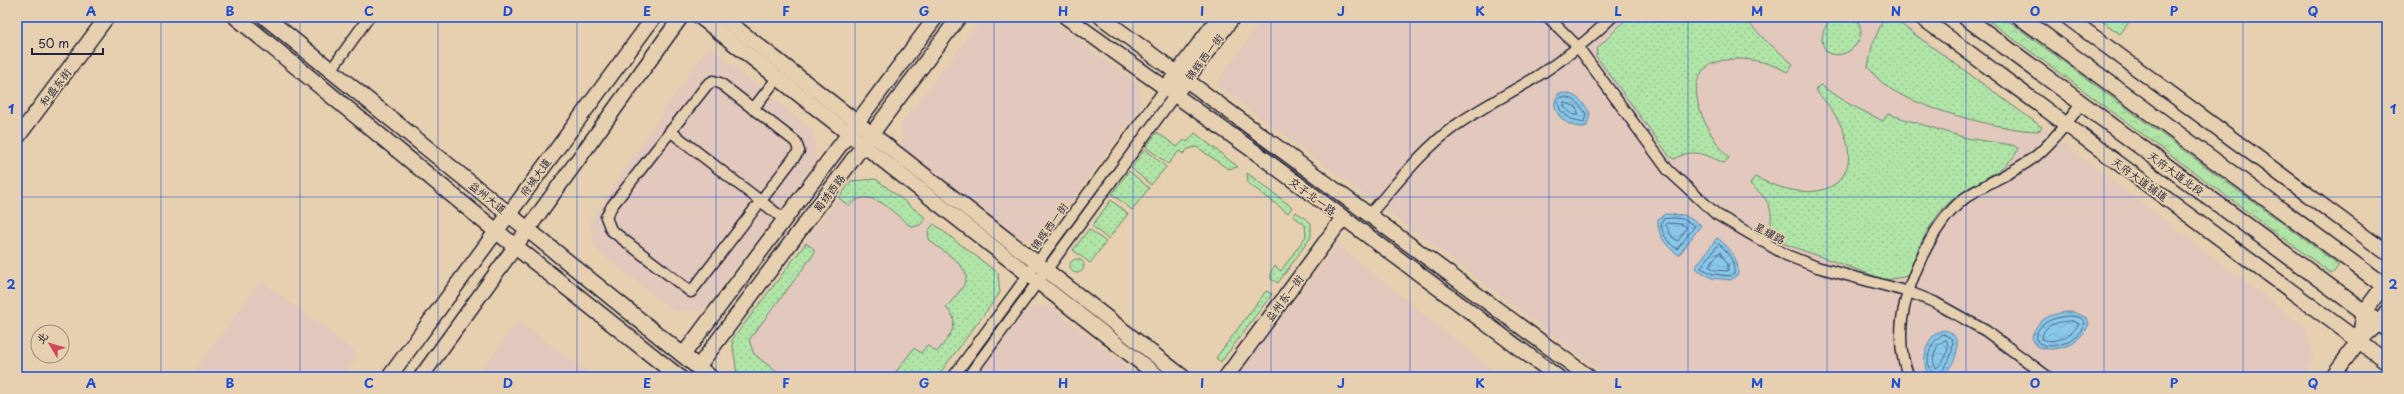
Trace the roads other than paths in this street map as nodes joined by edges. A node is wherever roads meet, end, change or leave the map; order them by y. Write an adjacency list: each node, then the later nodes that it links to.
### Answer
1 (107, 17): 31 (street, 和盛东街)
2 (236, 17): 39 (main road, 益州大道)
3 (265, 17): 22 (main road, 益州大道)
4 (369, 17): 22 (street)
5 (654, 17): 34 (street, 府城大道)
6 (681, 17): 38 (street)
7 (700, 17): 24 (street)
8 (722, 17): 29 (street)
9 (936, 17): 29 (street, 蜀绣西路)
10 (959, 17): 32 (street, 蜀绣西路)
11 (1066, 17): 25 (street, 交子北一路)
12 (1101, 17): 23 (street, 交子北一路)
13 (1219, 17): 23 (street, 锦辉西一街)
14 (1233, 17): 23 (street, 锦辉西一街)
15 (1548, 17): 21 (street, 星耀路)
16 (1612, 17): 21 (street)
17 (1921, 17): 28 (street, 天府大道辅道)
18 (1965, 17): 26 (main road, 天府大道北段)
19 (2020, 17): 44 (main road)
20 (2067, 17): 41 (street)
21 (1578, 47): 35 (street); 45 (street, 星耀路)
22 (331, 70): 34 (main road, 益州大道)
23 (1182, 75): 25 (street, 锦辉西一街); 35 (street, 交子北一路)
24 (778, 77): 27 (street); 29 (street)
25 (1169, 93): 36 (street, 交子北一路); 42 (street, 锦晖西一街)
26 (2082, 103): 28 (street); 46 (main road, 天府大道北段)
27 (753, 109): 30 (street); 33 (street)
28 (2065, 124): 45 (street); 48 (street, 天府大道辅道)
29 (854, 128): 32 (street); 37 (street, 蜀绣西路)
30 (670, 131): 33 (street); 33 (street)
31 (17, 138)
32 (869, 140): 42 (street); 43 (street); 51 (street, 蜀绣西路)
33 (761, 202): 37 (street)
34 (508, 214): 38 (main road, 益州大道); 39 (street, 府城大道)
35 (1368, 216): 62 (street, 交子北一路)
36 (1343, 218): 60 (street, 益州东一街); 61 (street, 交子北一路)
37 (785, 220): 49 (street, 蜀绣西路)
38 (527, 228): 40 (street); 49 (main road, 益州大道)
39 (496, 231): 40 (main road, 益州大道); 52 (street, 府城大道)
40 (514, 246): 53 (street); 54 (main road, 益州大道)
41 (2387, 253)
42 (1042, 266): 43 (street, 锦晖西一街); 59 (street)
43 (1034, 278): 56 (street, 锦晖西一街); 57 (street, 锦晖西一街); 58 (street)
44 (2386, 285): 46 (street)
45 (1909, 292): 63 (street); 64 (street, 星耀路)
46 (2364, 312): 47 (main road, 天府大道北段); 48 (street)
47 (2384, 321): 48 (street)
48 (2358, 341): 50 (street, 天府大道辅道); 65 (street)
49 (683, 355): 51 (main road, 益州大道)
50 (2387, 362)
51 (698, 367): 55 (main road, 益州大道)
52 (389, 377)
53 (421, 377)
54 (679, 377)
55 (710, 377)
56 (953, 377)
57 (968, 377)
58 (1159, 377)
59 (1183, 377)
60 (1226, 377)
61 (1558, 377)
62 (1589, 377)
63 (1908, 377)
64 (2048, 377)
65 (2332, 377)

